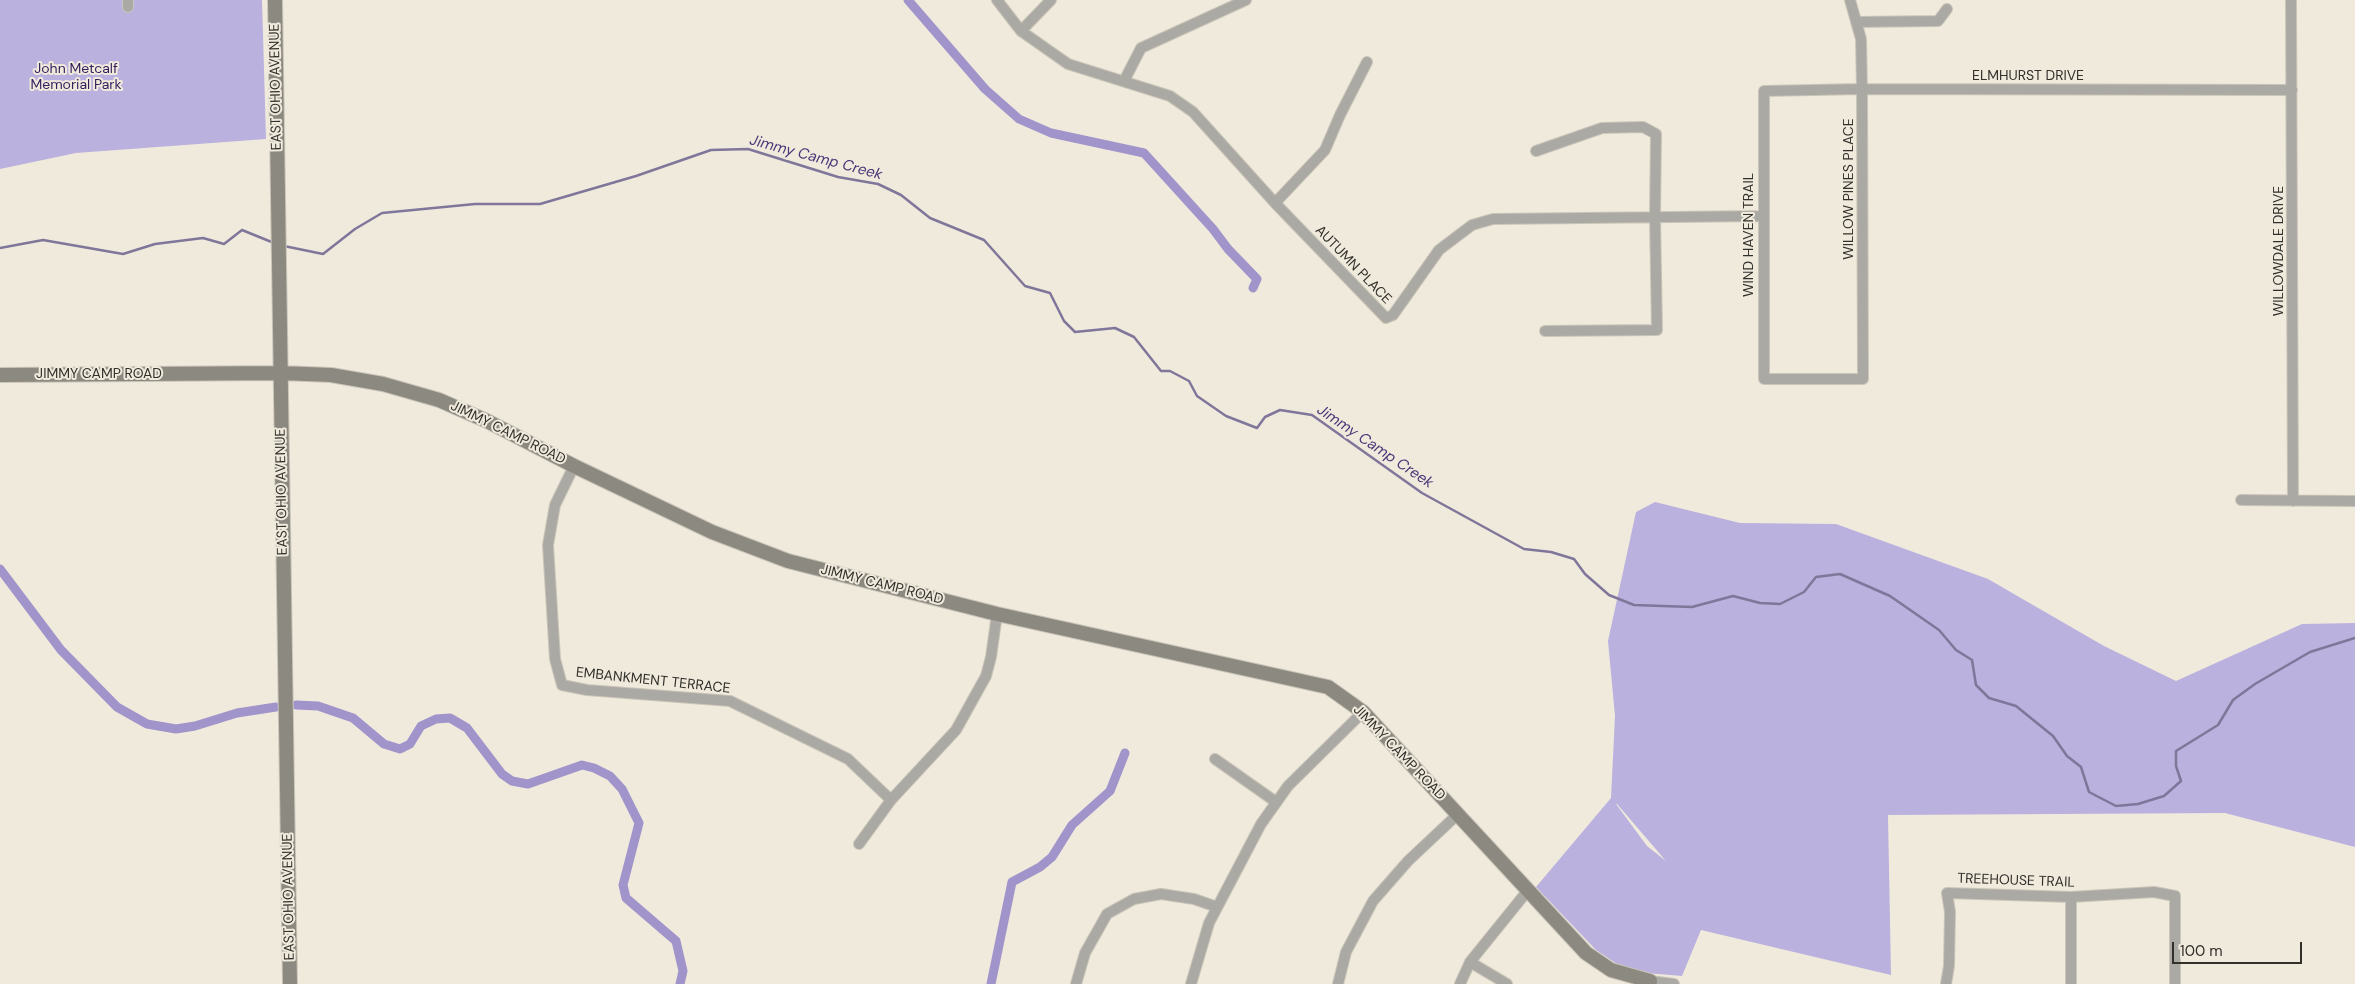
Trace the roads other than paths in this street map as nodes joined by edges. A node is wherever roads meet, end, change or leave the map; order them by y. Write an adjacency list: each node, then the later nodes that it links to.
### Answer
1 (275, 0): 20 (street, EAST OHIO AVENUE)
2 (998, 0): 9 (street, AUTUMN PLACE)
3 (1051, 0): 9 (street)
4 (1246, 0): 11 (street)
5 (1850, 0): 8 (street, WILLOW PINES PLACE)
6 (2291, 0): 13 (street, WILLOWDALE DRIVE)
7 (1947, 9): 8 (street)
8 (1856, 22): 12 (street, WILLOW PINES PLACE)
9 (1021, 31): 11 (street, AUTUMN PLACE)
10 (1367, 62): 16 (street)
11 (1124, 81): 16 (street, AUTUMN PLACE)
12 (1862, 89): 13 (street, ELMHURST DRIVE); 14 (street, ELMHURST DRIVE); 22 (street, WILLOW PINES PLACE)
13 (2292, 90): 25 (street, WILLOWDALE DRIVE)
14 (1764, 91): 18 (street, WIND HAVEN TRAIL)
15 (1536, 151): 17 (street)
16 (1275, 203): 17 (street, AUTUMN PLACE)
17 (1655, 216): 18 (street, AUTUMN PLACE); 19 (street)
18 (1762, 216): 22 (street, WIND HAVEN TRAIL)
19 (1545, 330)
20 (282, 372): 21 (street, JIMMY CAMP ROAD); 23 (street, JIMMY CAMP ROAD); 39 (street, EAST OHIO AVENUE)
21 (0, 375)
22 (1764, 379)
23 (574, 466): 27 (street, JIMMY CAMP ROAD); 30 (street, EMBANKMENT TERRACE)
24 (2241, 500): 25 (street)
25 (2293, 501): 26 (street)
26 (2355, 502)
27 (997, 614): 28 (street, JIMMY CAMP ROAD); 30 (street)
28 (1363, 712): 31 (street); 32 (street, JIMMY CAMP ROAD)
29 (1215, 759): 31 (street)
30 (891, 800): 33 (street)
31 (1276, 802): 36 (street)
32 (1458, 814): 34 (street, JIMMY CAMP ROAD); 42 (street)
33 (859, 844)
34 (1529, 889): 37 (street); 38 (street, JIMMY CAMP ROAD)
35 (2071, 897): 46 (street, TREEHOUSE TRAIL); 47 (street); 48 (street, TREEHOUSE TRAIL)
36 (1217, 907): 40 (street); 41 (street)
37 (1470, 962): 43 (street); 44 (street)
38 (1649, 983): 45 (street, JIMMY CAMP ROAD)
39 (290, 984)
40 (1076, 984)
41 (1191, 984)
42 (1338, 984)
43 (1460, 984)
44 (1507, 984)
45 (1674, 984)
46 (1946, 984)
47 (2071, 984)
48 (2175, 984)

